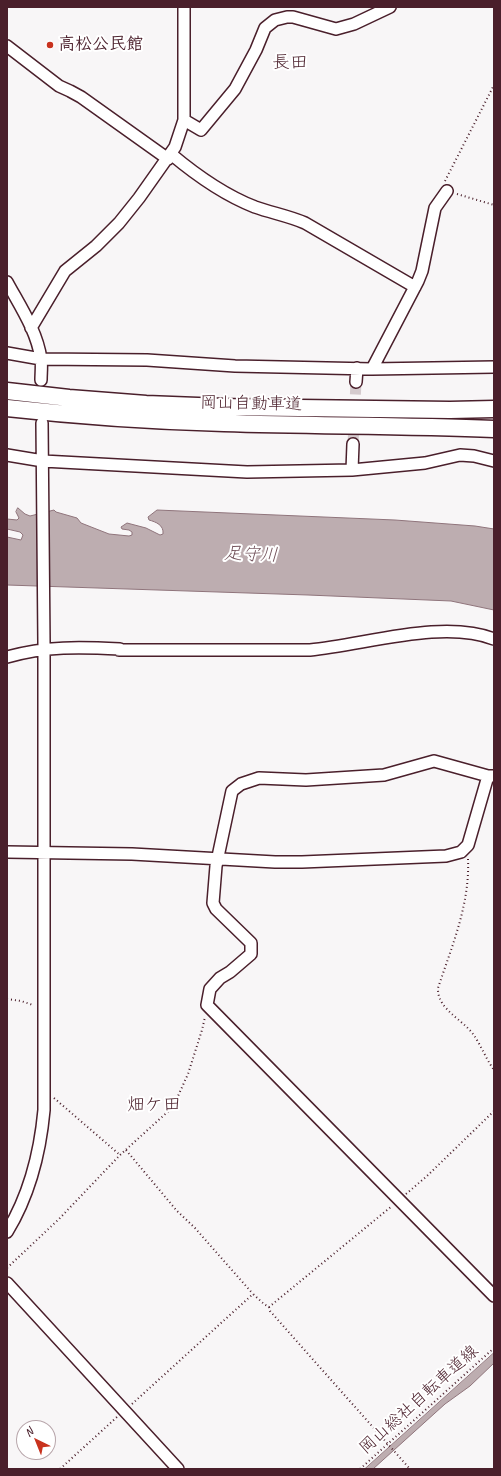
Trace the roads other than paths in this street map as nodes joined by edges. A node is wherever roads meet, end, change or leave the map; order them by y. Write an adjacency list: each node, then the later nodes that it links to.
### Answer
1 (184, 7): 4 (street)
2 (390, 7): 4 (street)
3 (7, 46): 5 (street)
4 (184, 120): 5 (street)
5 (169, 156): 8 (street); 9 (street)
6 (447, 191): 8 (street)
7 (7, 282): 9 (street)
8 (415, 287): 14 (street)
9 (31, 328): 11 (street)
10 (7, 353): 11 (street)
11 (41, 359): 13 (street); 15 (street)
12 (494, 367): 14 (street)
13 (357, 368): 14 (street); 16 (street)
14 (372, 369)
15 (41, 380)
16 (356, 382)
17 (7, 391): 20 (highway, 岡山自動車道)
18 (7, 408): 23 (highway, 岡山自動車道)
19 (494, 409): 20 (highway)
20 (450, 410): 21 (highway)
21 (494, 413)
22 (42, 422): 27 (street)
23 (494, 429)
24 (353, 444): 28 (street)
25 (7, 455): 27 (street)
26 (494, 461): 28 (street)
27 (43, 464): 28 (street); 30 (street)
28 (352, 470)
29 (494, 639): 30 (street)
30 (44, 647): 31 (street); 34 (street)
31 (7, 657)
32 (491, 776): 35 (street); 35 (street)
33 (7, 852): 34 (street)
34 (44, 853): 35 (street); 36 (street)
35 (218, 858): 38 (street)
36 (7, 1232)
37 (7, 1283): 39 (street)
38 (494, 1296)
39 (178, 1469)

